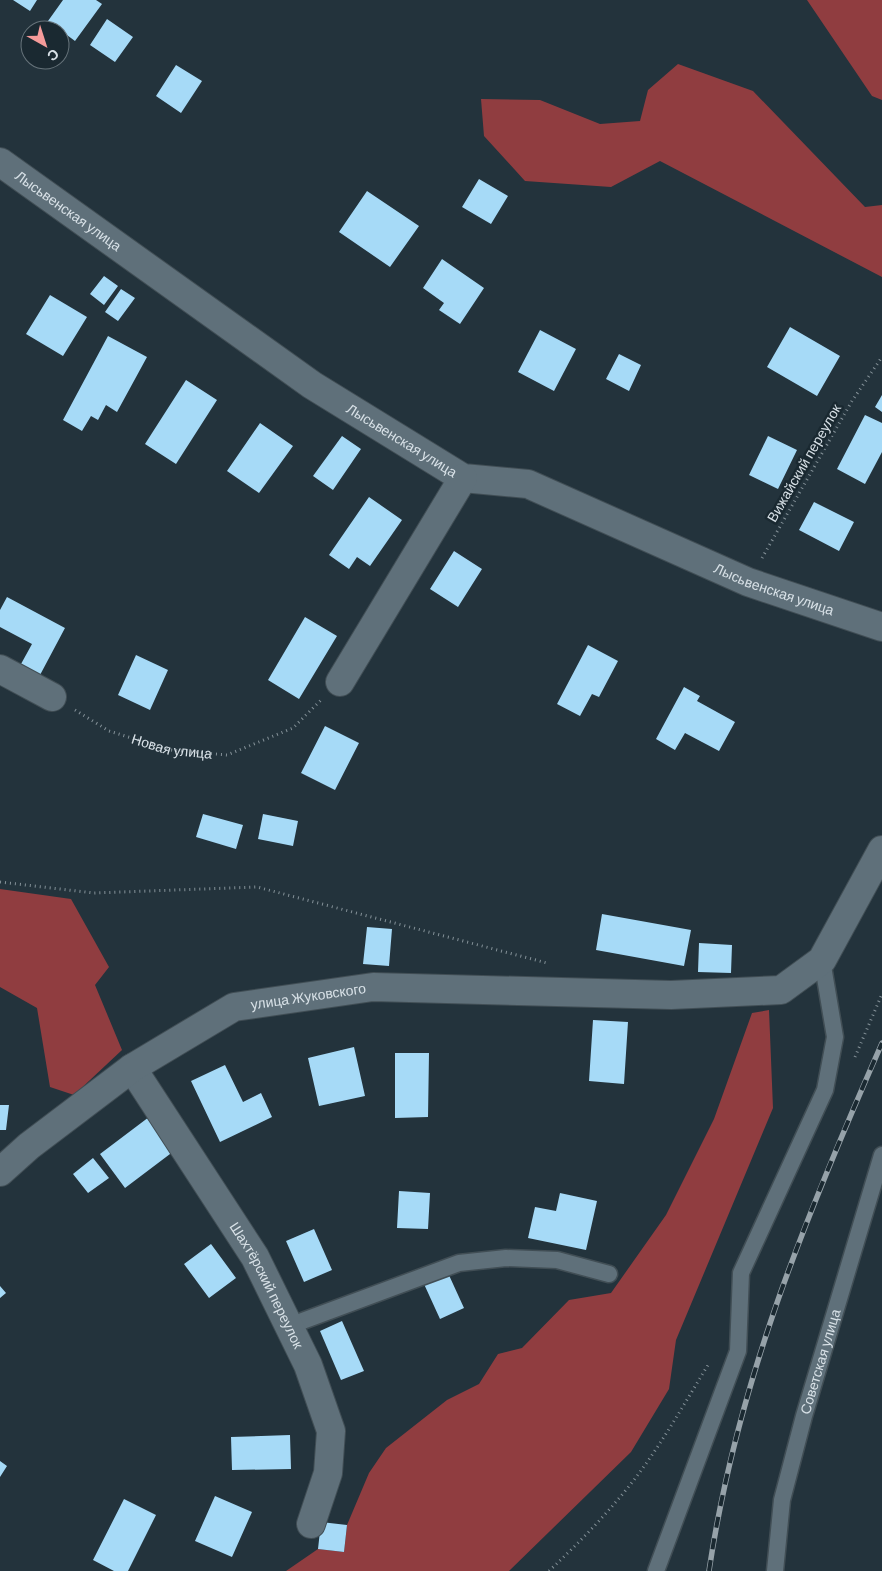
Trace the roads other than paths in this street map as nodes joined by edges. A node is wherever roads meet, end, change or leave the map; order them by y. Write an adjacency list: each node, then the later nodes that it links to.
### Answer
1 (1, 166): 2 (street, Лысьвенская улица)
2 (463, 478): 3 (street, Лысьвенская улица); 5 (street)
3 (882, 627)
4 (0, 669): 6 (street)
5 (340, 682)
6 (52, 697)
7 (882, 850): 8 (street)
8 (822, 960): 9 (street, улица Жуковского); 15 (lane)
9 (132, 1068): 11 (street, улица Жуковского); 13 (street, Шахтёрский переулок)
10 (882, 1155): 16 (lane, Советская улица)
11 (0, 1172)
12 (608, 1274): 13 (lane)
13 (289, 1326): 14 (street, Шахтёрский переулок)
14 (311, 1524)
15 (656, 1571)
16 (775, 1571)

